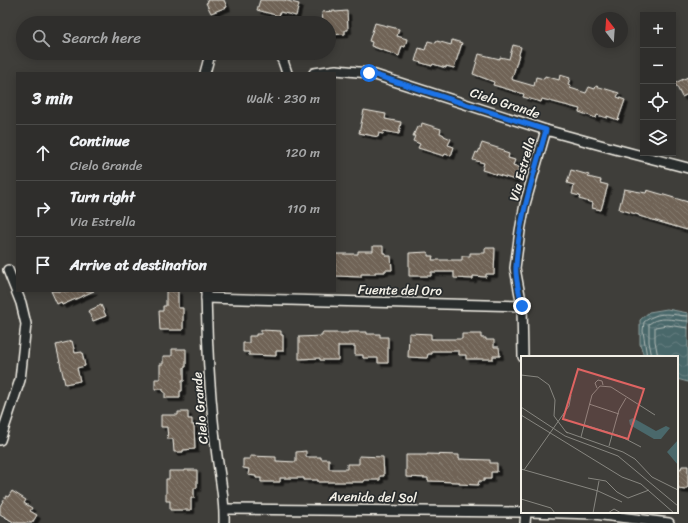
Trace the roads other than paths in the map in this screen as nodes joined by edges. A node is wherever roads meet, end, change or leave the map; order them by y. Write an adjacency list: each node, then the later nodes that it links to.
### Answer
1 (208, 60): 3 (street)
2 (282, 60): 4 (street)
3 (205, 72)
4 (287, 72)
5 (321, 72): 6 (street, Cielo Grande)
6 (546, 130): 7 (street, Cielo Grande); 12 (street, Via Estrella)
7 (688, 168)
8 (8, 270): 9 (street)
9 (16, 290)
10 (17, 292): 14 (street)
11 (206, 294): 12 (street, Fuente del Oro); 15 (street, Cielo Grande)
12 (522, 306): 13 (street, Via Estrella)
13 (523, 356)
14 (0, 440)
15 (224, 509): 16 (street, Avenida del Sol); 19 (street, Cielo Grande)
16 (521, 512)
17 (526, 513): 20 (street)
18 (562, 513): 21 (street)
19 (224, 523)
20 (525, 523)
21 (669, 523)

